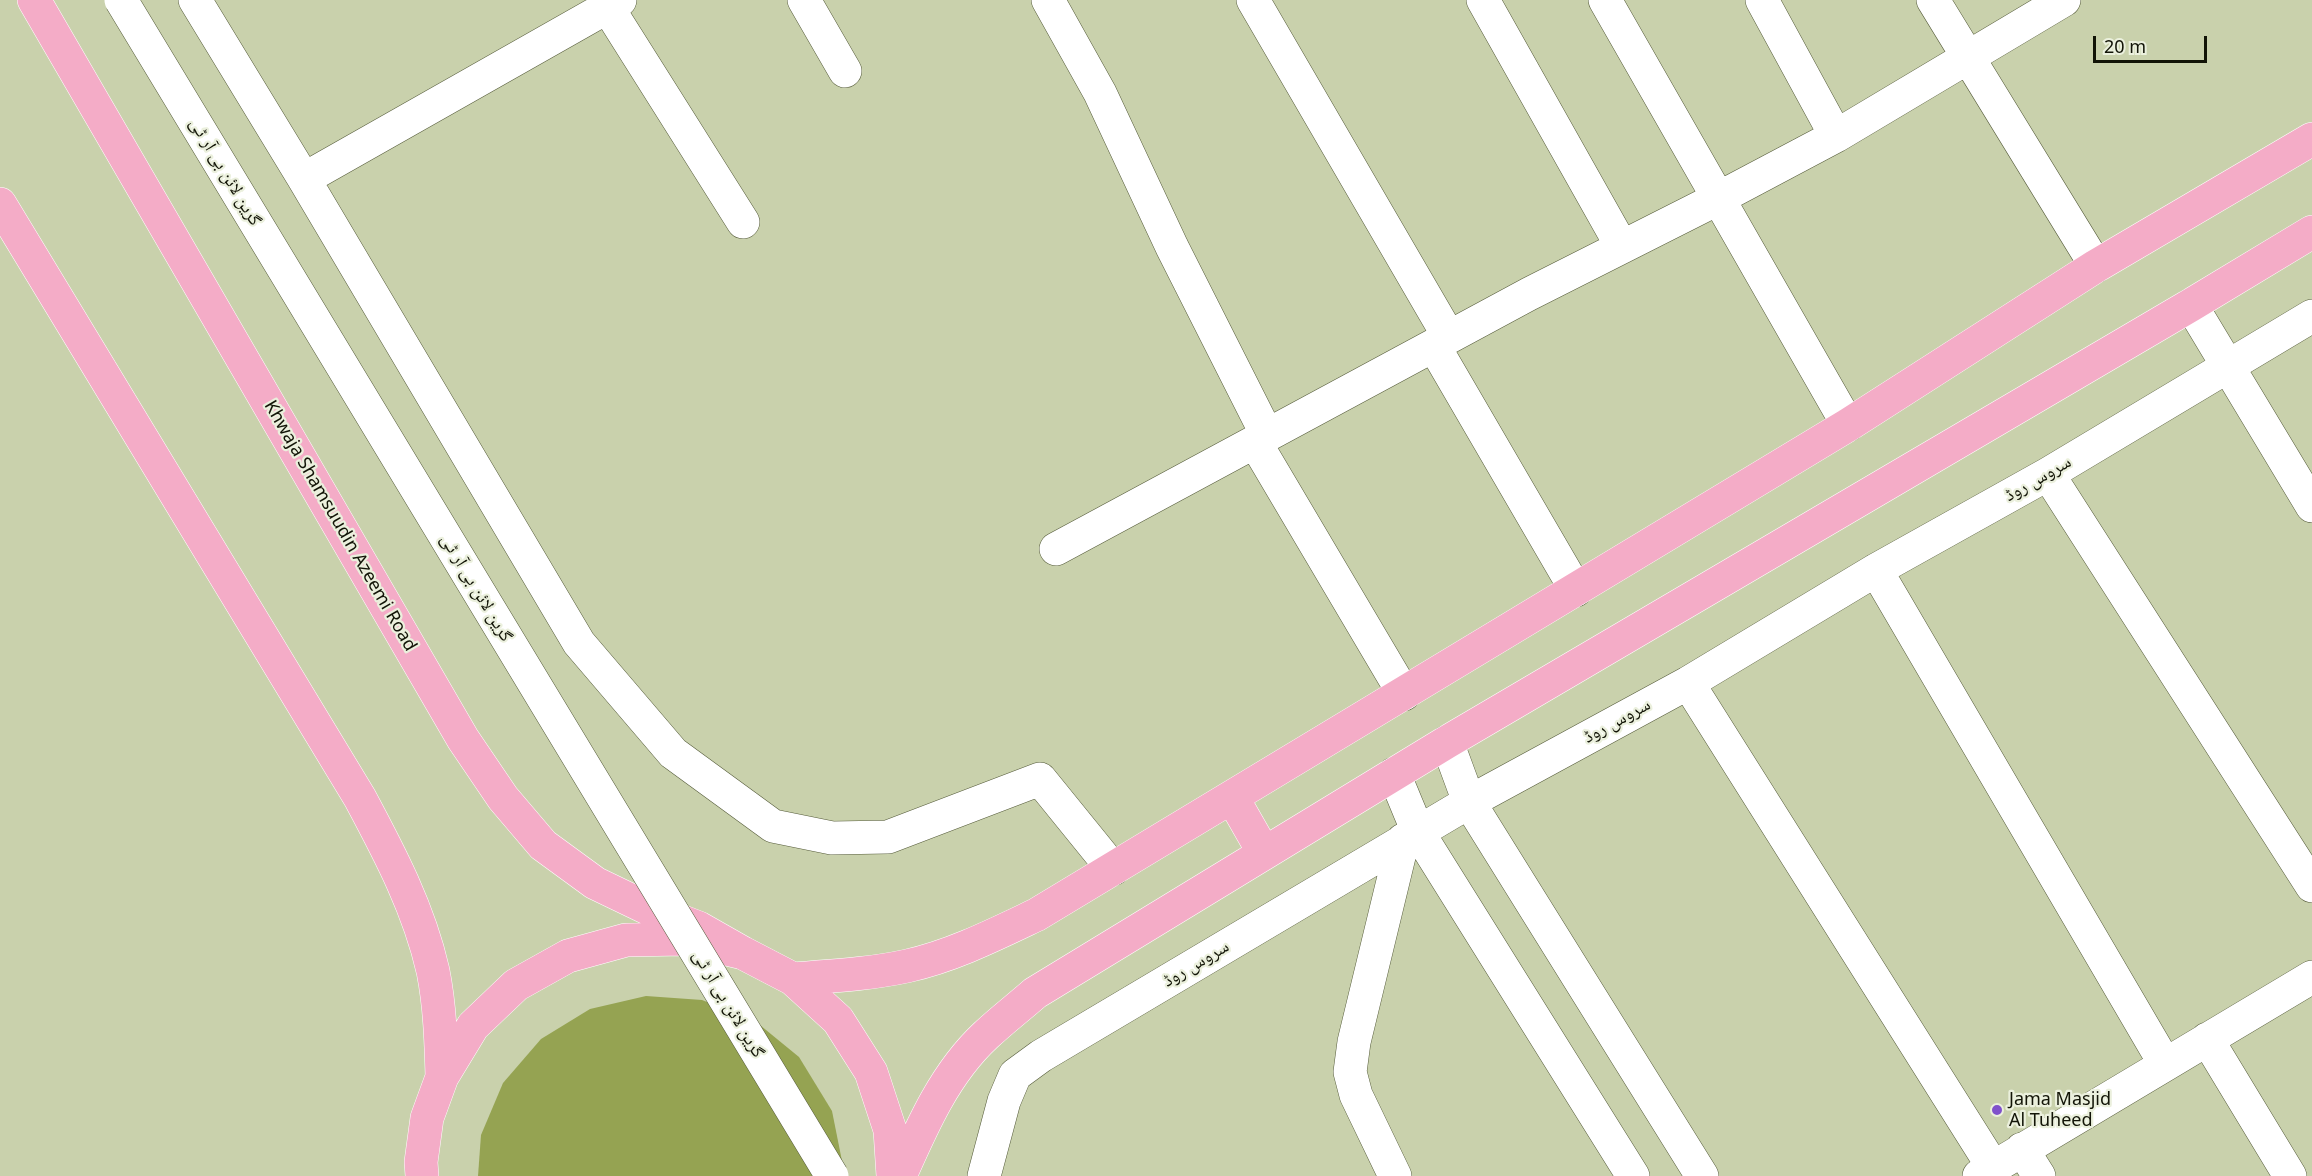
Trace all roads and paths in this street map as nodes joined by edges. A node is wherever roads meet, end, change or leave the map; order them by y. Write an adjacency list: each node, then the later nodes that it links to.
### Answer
1 (34, 0): 45 (main road, Khwaja Shamsuudin Azeemi Road)
2 (121, 0): 54 (street, گرین لائن بی آر ٹی, bridge)
3 (195, 0): 17 (street)
4 (804, 0): 14 (street)
5 (1048, 0): 29 (street)
6 (1253, 0): 26 (street)
7 (1483, 0): 22 (street)
8 (1605, 0): 18 (street)
9 (1762, 0): 15 (street)
10 (1933, 0): 13 (street)
11 (2064, 0): 13 (street)
12 (610, 2): 17 (street); 20 (street)
13 (1968, 57): 15 (street); 23 (street)
14 (845, 71)
15 (1836, 136): 18 (street)
16 (2312, 138): 23 (main road)
17 (304, 179): 43 (street)
18 (1719, 198): 22 (street); 28 (street)
19 (0, 204): 50 (main road)
20 (743, 222)
21 (2312, 232): 24 (main road)
22 (1622, 247): 26 (street)
23 (2096, 266): 28 (main road)
24 (2191, 305): 27 (street); 37 (main road)
25 (2312, 316): 27 (street, سروس روڈ)
26 (1441, 342): 29 (street); 34 (street)
27 (2228, 366): 30 (street, سروس روڈ); 31 (street)
28 (1848, 425): 34 (main road)
29 (1261, 439): 32 (street); 36 (street)
30 (2048, 474): 33 (street, سروس روڈ); 44 (street)
31 (2312, 506)
32 (1056, 549)
33 (1876, 570): 35 (street, سروس روڈ); 49 (street)
34 (1576, 590): 36 (main road)
35 (1688, 683): 40 (street, سروس روڈ); 53 (street)
36 (1404, 694): 39 (main road)
37 (1447, 742): 38 (main road); 40 (street)
38 (1394, 774): 41 (street); 42 (main road)
39 (1232, 797): 42 (main road); 43 (main road)
40 (1469, 802): 41 (street, سروس روڈ); 60 (street)
41 (1411, 836): 57 (street, سروس روڈ); 58 (street); 59 (street)
42 (1264, 853): 56 (main road)
43 (1113, 869): 47 (main road)
44 (2312, 886)
45 (743, 953): 47 (main road); 50 (main road)
46 (2312, 977): 48 (street)
47 (793, 980): 55 (main road)
48 (2207, 1039): 49 (street); 61 (street)
49 (2165, 1064): 51 (street)
50 (442, 1077): 52 (main road)
51 (2030, 1163): 53 (street)
52 (421, 1171)
53 (1986, 1172)
54 (832, 1176)
55 (893, 1176)
56 (900, 1176)
57 (984, 1176)
58 (1395, 1176)
59 (1633, 1176)
60 (1702, 1176)
61 (2290, 1176)

